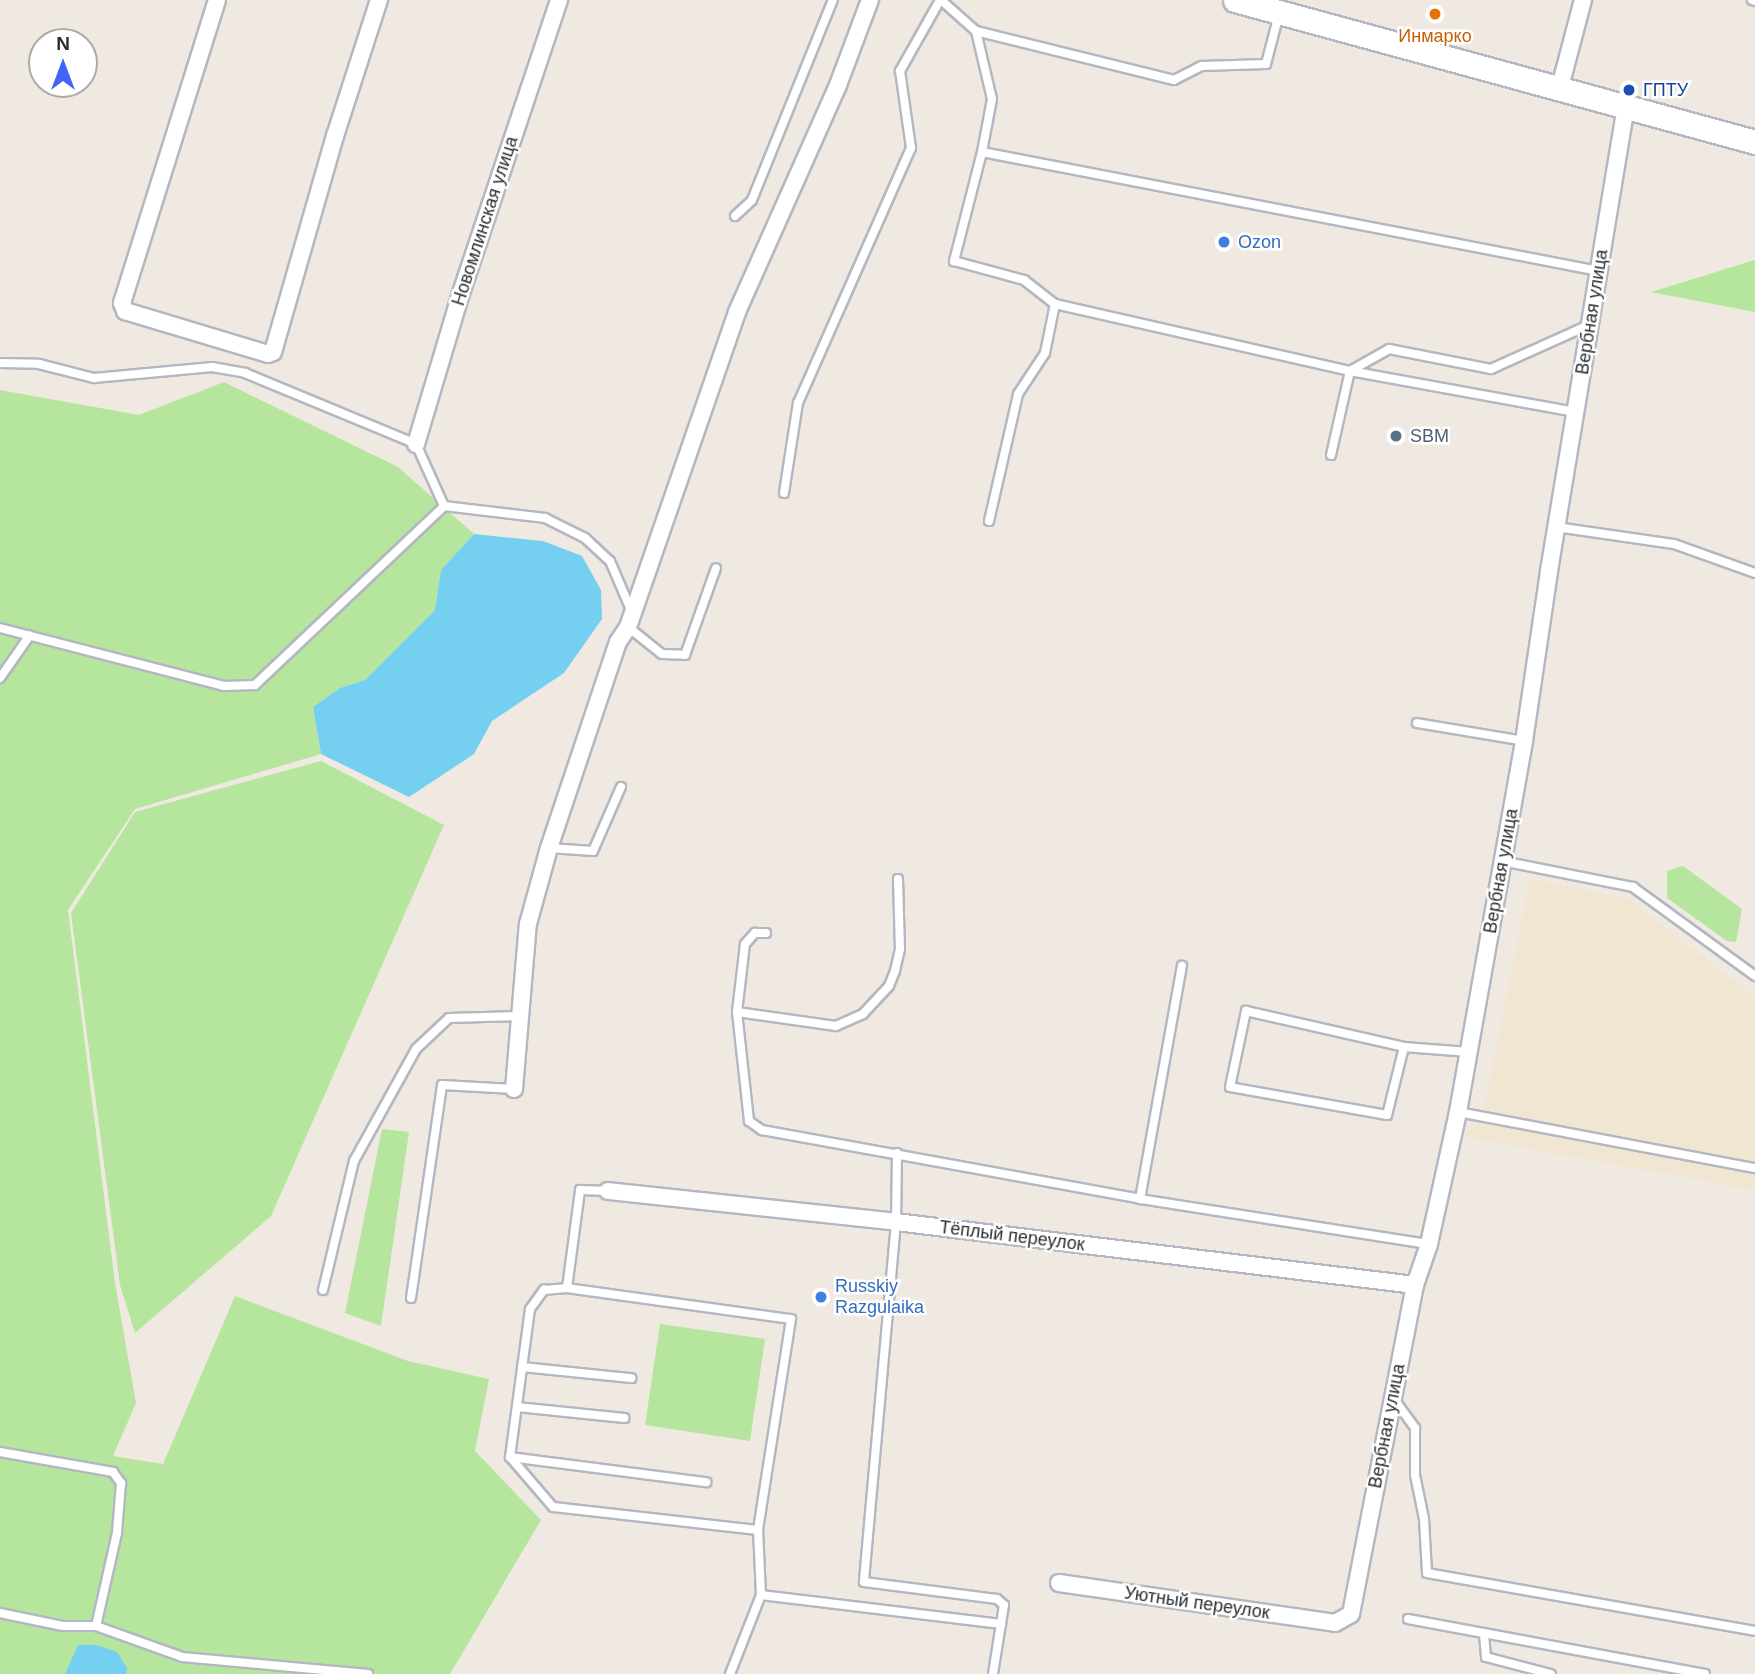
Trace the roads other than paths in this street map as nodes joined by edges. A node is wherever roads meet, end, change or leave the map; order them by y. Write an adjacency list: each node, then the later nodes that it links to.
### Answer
1 (217, 0): 2 (street)
2 (379, 0)
3 (559, 0): 22 (street, Новомлинская улица)
4 (833, 0): 15 (lane)
5 (870, 0): 30 (street)
6 (940, 0): 10 (lane); 24 (lane)
7 (1235, 0): 9 (main road)
8 (1583, 0): 11 (street)
9 (1279, 13): 10 (lane); 11 (main road)
10 (976, 31): 14 (lane)
11 (1559, 87): 12 (main road)
12 (1626, 105): 13 (main road); 16 (street, Вербная улица)
13 (1755, 142)
14 (982, 152): 16 (lane); 17 (lane)
15 (735, 216)
16 (1599, 271): 18 (street, Вербная улица)
17 (1055, 304): 20 (lane); 26 (lane)
18 (1591, 324): 20 (lane); 21 (street, Вербная улица)
19 (0, 363): 22 (lane)
20 (1350, 371): 21 (lane); 23 (lane)
21 (1576, 412): 27 (street, Вербная улица)
22 (416, 444): 25 (lane)
23 (1331, 455)
24 (784, 492)
25 (444, 506): 30 (lane); 32 (lane)
26 (989, 521)
27 (1556, 527): 29 (lane); 35 (street, Вербная улица)
28 (716, 568): 30 (lane)
29 (1755, 573)
30 (631, 620): 37 (street)
31 (0, 628): 32 (lane)
32 (30, 635): 33 (lane)
33 (0, 678)
34 (1417, 723): 35 (lane)
35 (1524, 741): 38 (street, Вербная улица)
36 (621, 787): 37 (lane)
37 (549, 848): 44 (street)
38 (1502, 861): 42 (lane); 46 (street, Вербная улица)
39 (898, 880): 43 (lane)
40 (766, 933): 43 (lane)
41 (1182, 966): 52 (lane)
42 (1755, 976)
43 (737, 1012): 49 (lane)
44 (520, 1016): 47 (street); 57 (lane)
45 (1404, 1046): 45 (lane); 46 (lane)
46 (1469, 1052): 48 (street, Вербная улица)
47 (514, 1088): 58 (lane)
48 (1458, 1112): 50 (lane); 54 (street, Вербная улица)
49 (897, 1153): 52 (lane); 53 (lane)
50 (1755, 1168)
51 (608, 1191): 53 (street, Тёплый переулок); 56 (lane)
52 (1140, 1199): 54 (lane)
53 (896, 1222): 55 (street, Тёплый переулок); 73 (lane)
54 (1429, 1244): 55 (street, Вербная улица)
55 (1415, 1285): 61 (street, Вербная улица)
56 (567, 1288): 59 (lane); 67 (lane)
57 (323, 1290)
58 (411, 1298)
59 (522, 1367): 60 (lane); 62 (lane)
60 (631, 1378)
61 (1392, 1397): 72 (street, Вербная улица); 75 (lane)
62 (517, 1407): 63 (lane); 65 (lane)
63 (624, 1418)
64 (0, 1452): 74 (lane)
65 (510, 1457): 66 (lane); 67 (lane)
66 (706, 1482)
67 (758, 1530): 69 (lane)
68 (1059, 1583): 72 (street, Уютный переулок)
69 (761, 1595): 73 (lane); 78 (lane)
70 (0, 1613): 74 (lane)
71 (1408, 1619): 76 (lane)
72 (1335, 1623)
73 (1001, 1624): 79 (lane)
74 (96, 1626): 77 (lane)
75 (1755, 1630)
76 (1484, 1634): 80 (lane); 81 (lane)
77 (368, 1674)
78 (730, 1674)
79 (993, 1674)
80 (1551, 1674)
81 (1705, 1674)

